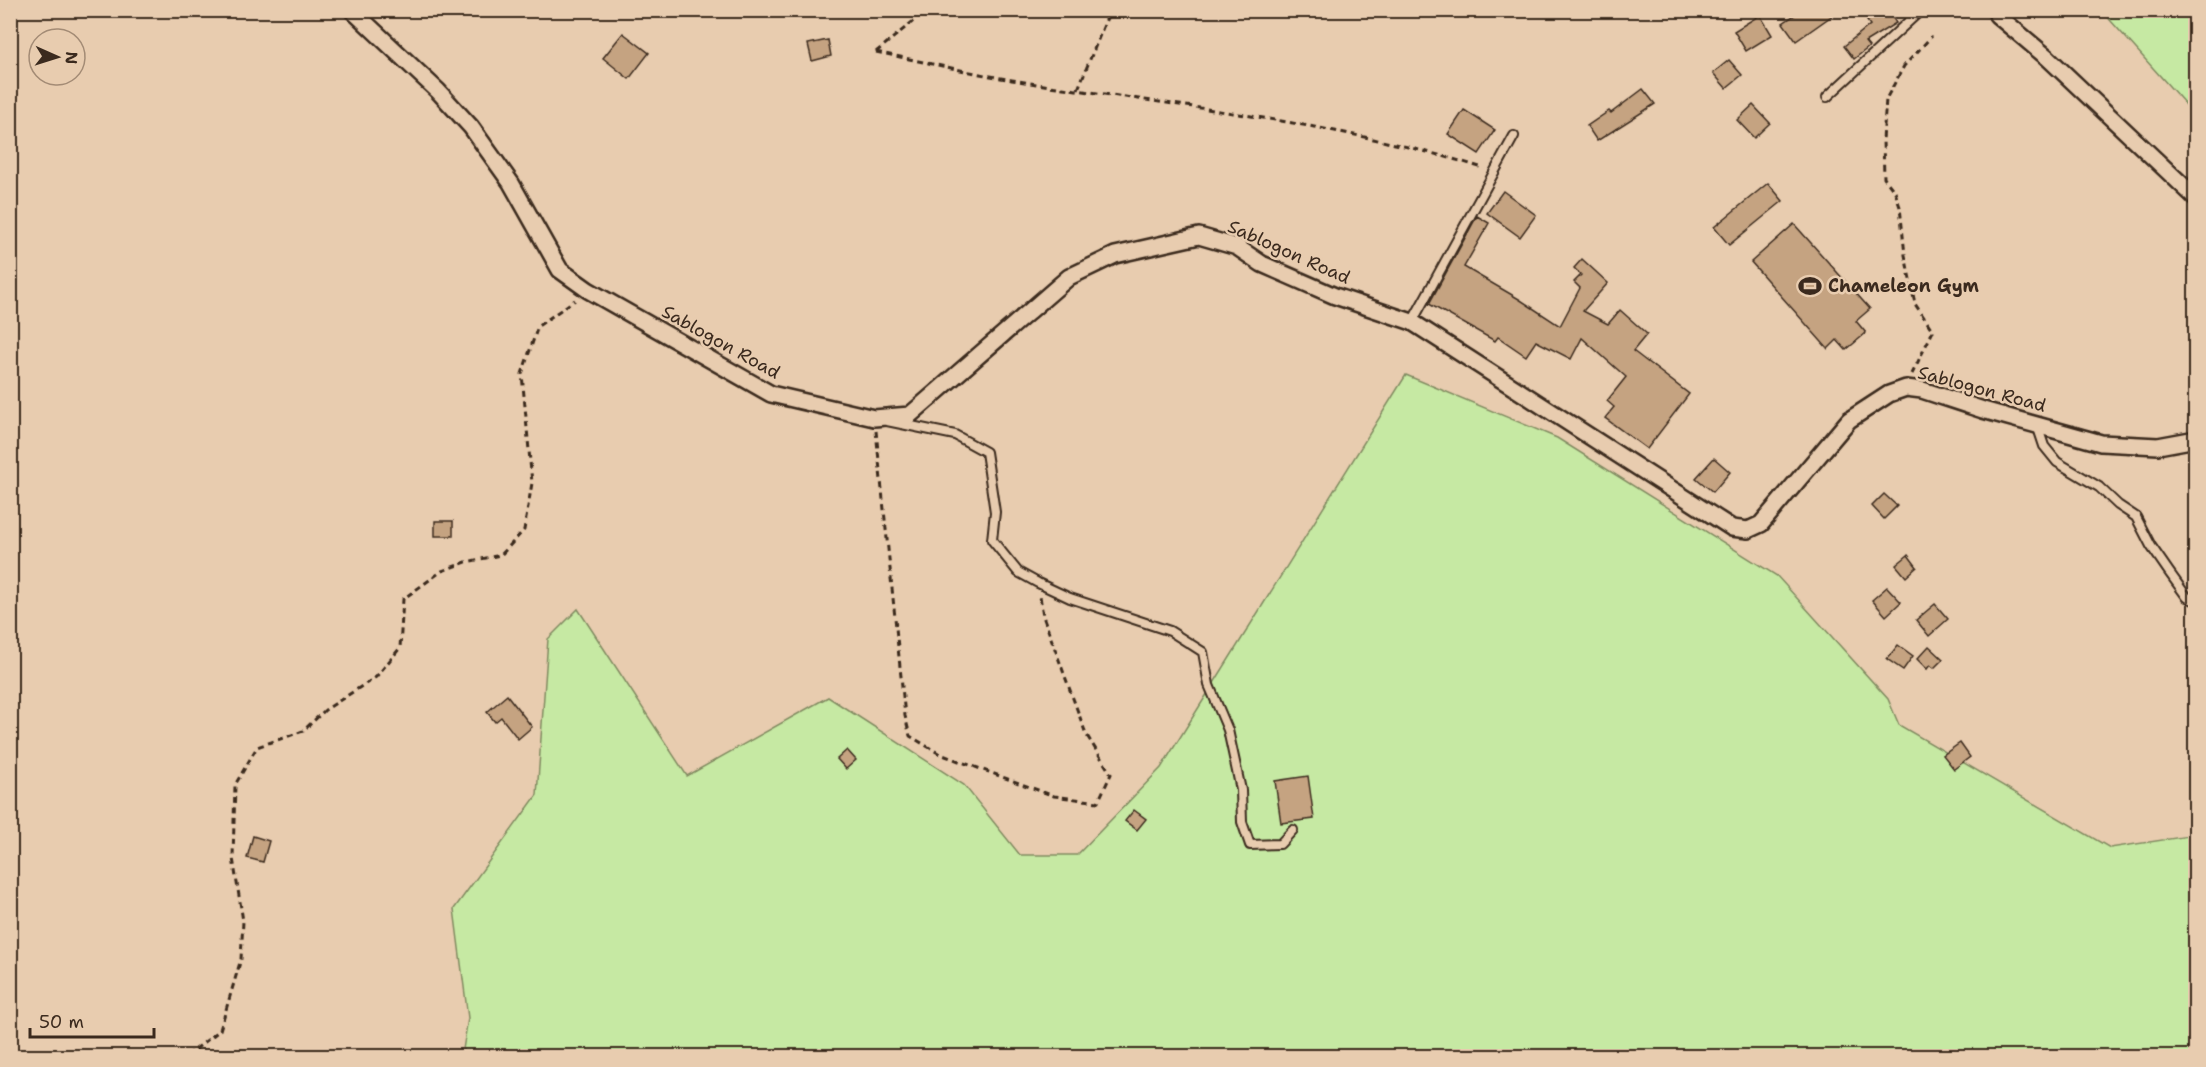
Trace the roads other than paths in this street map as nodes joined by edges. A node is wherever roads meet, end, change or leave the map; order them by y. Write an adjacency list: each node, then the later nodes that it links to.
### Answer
1 (352, 10): 8 (street, Sablogon Road)
2 (1921, 10): 4 (lane)
3 (1994, 13): 6 (street)
4 (1827, 97)
5 (1514, 136): 7 (lane)
6 (2196, 198)
7 (1412, 322): 8 (street, Sablogon Road); 9 (street, Sablogon Road)
8 (874, 418): 12 (lane)
9 (2037, 424): 10 (street, Sablogon Road); 11 (lane)
10 (2196, 439)
11 (2196, 601)
12 (1293, 830)

